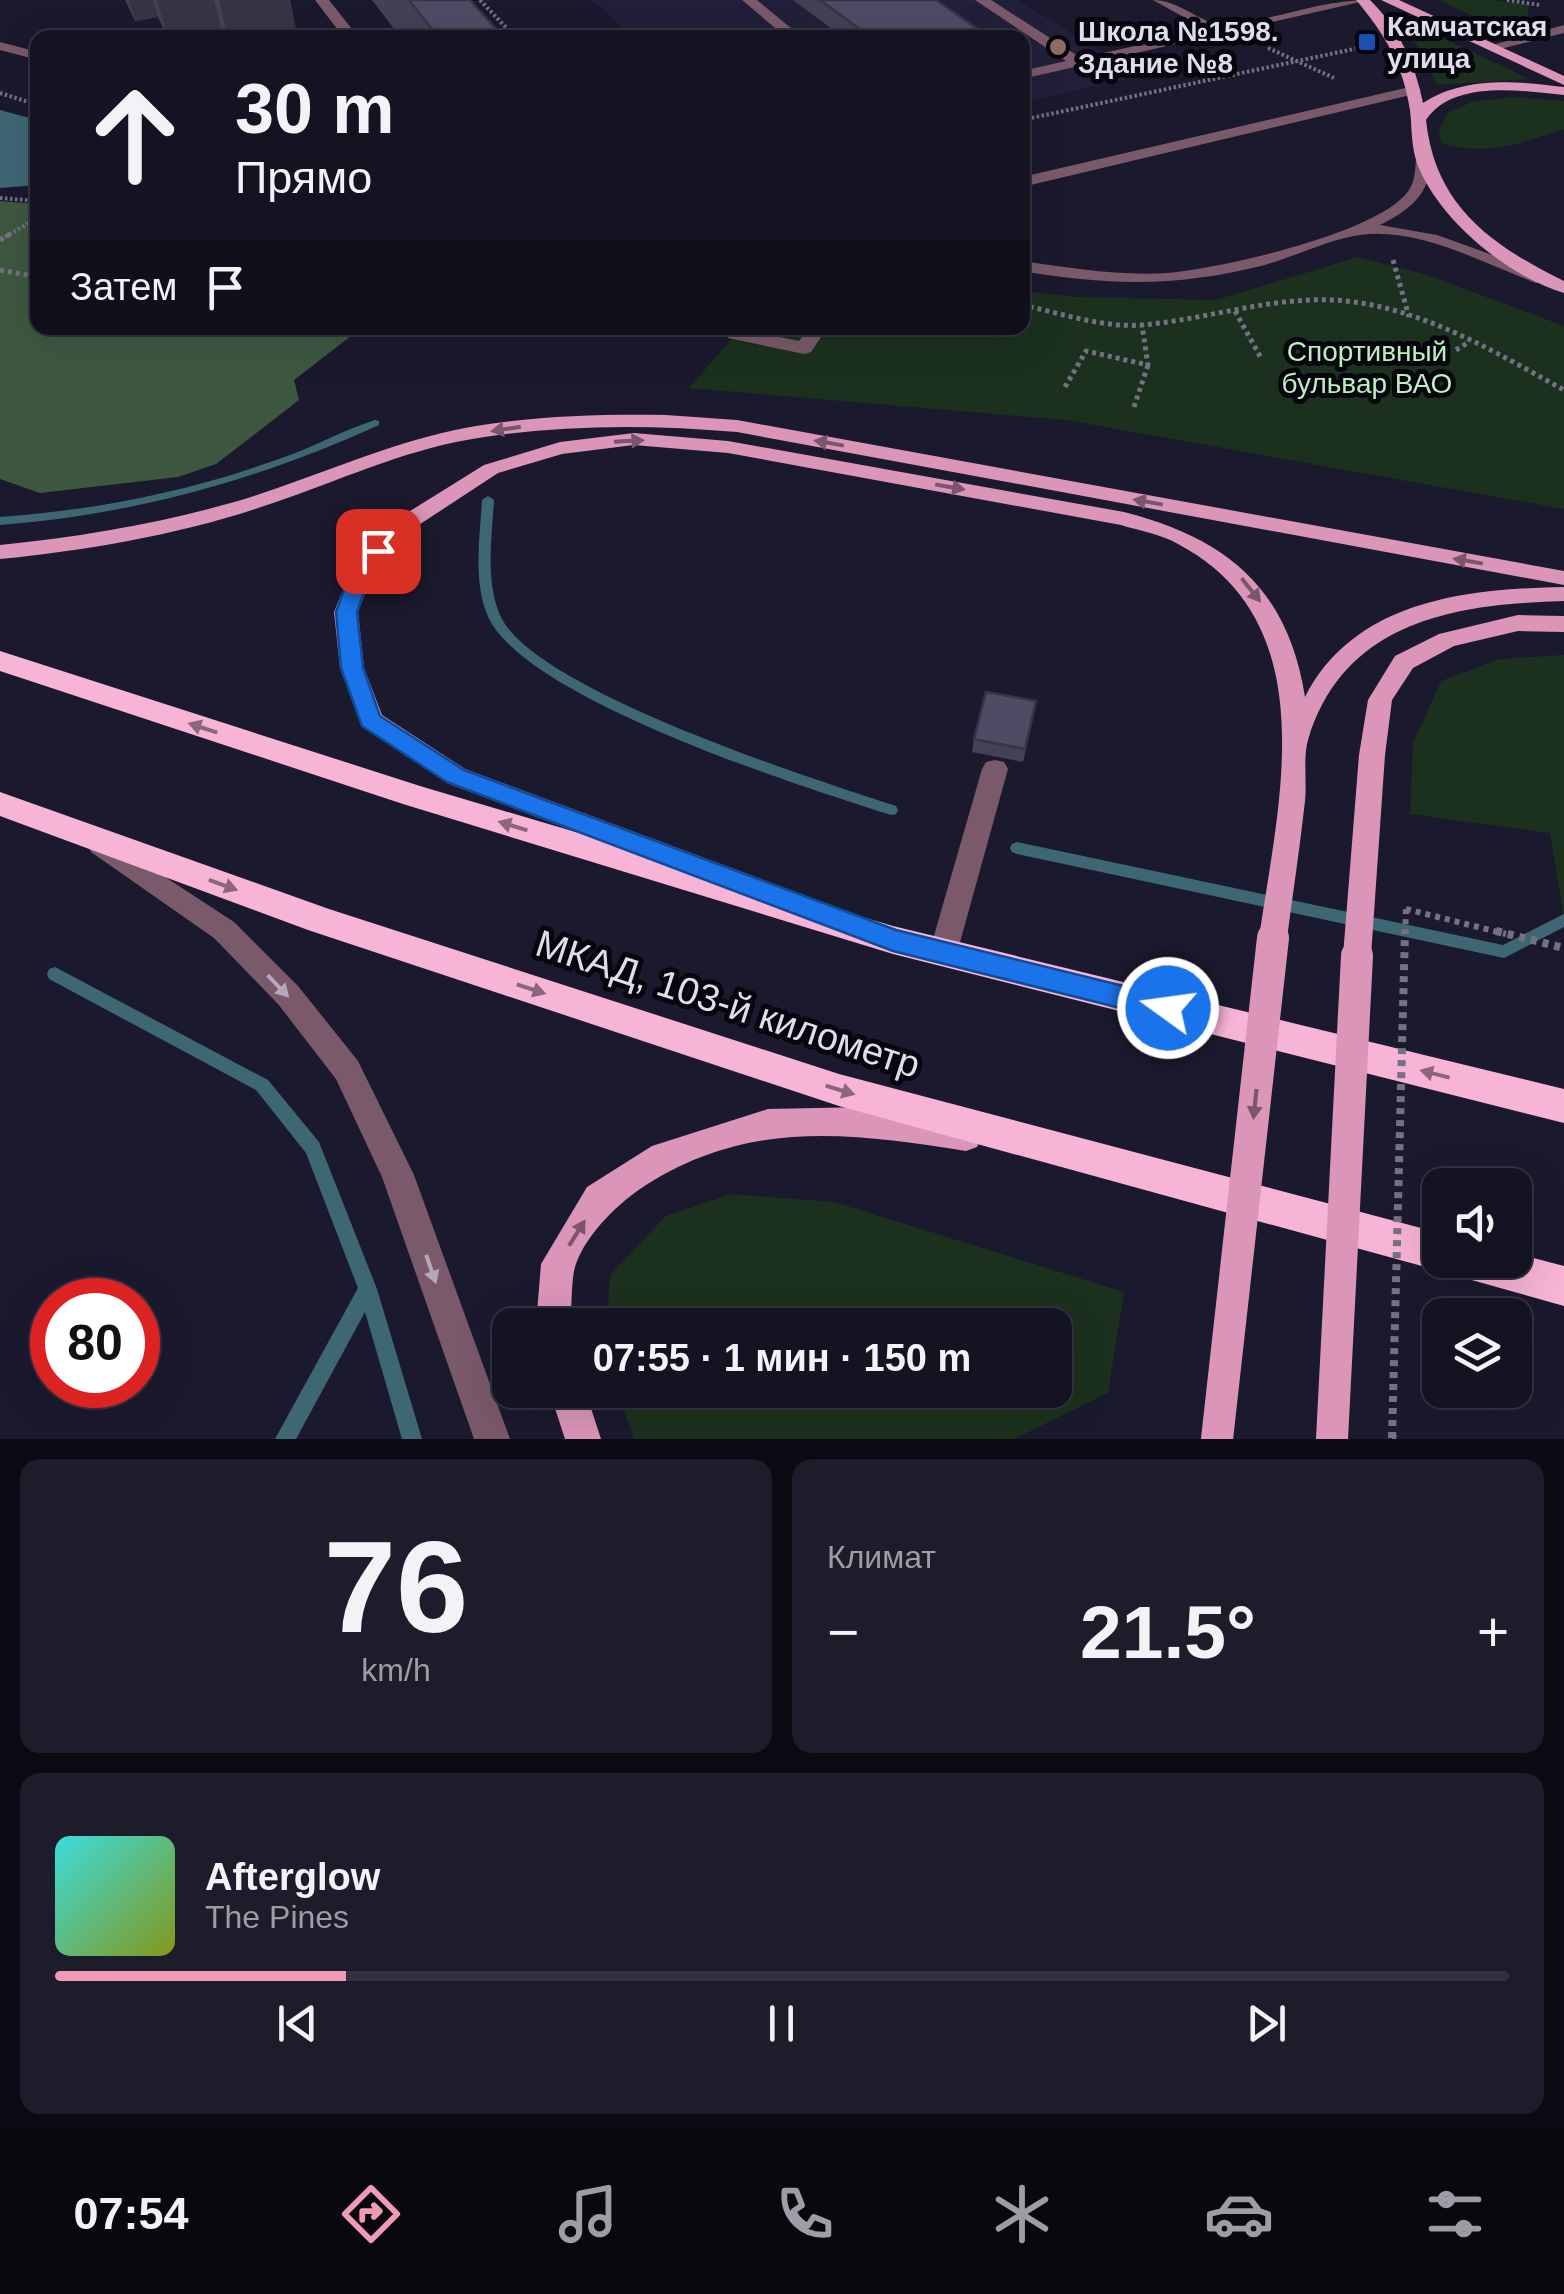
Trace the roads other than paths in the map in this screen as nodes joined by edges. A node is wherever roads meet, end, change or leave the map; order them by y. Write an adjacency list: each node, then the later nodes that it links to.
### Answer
1 (322, 0): 8 (street)
2 (748, 0): 9 (street)
3 (982, 0): 10 (street)
4 (1160, 0): 11 (street)
5 (1362, 0): 11 (street); 19 (main road)
6 (1388, 0): 14 (main road)
7 (1564, 29): 14 (street)
8 (346, 30)
9 (786, 30)
10 (1029, 30)
11 (1220, 30): 16 (street)
12 (1030, 31): 16 (street)
13 (0, 46): 15 (street)
14 (1492, 48): 18 (main road)
15 (30, 54)
16 (1080, 63): 17 (street)
17 (1030, 73)
18 (1564, 81)
19 (1414, 90): 21 (main road); 23 (street)
20 (1564, 91): 21 (main road)
21 (1418, 121): 22 (main road)
22 (1424, 160): 24 (street); 26 (main road)
23 (1030, 180)
24 (1341, 234): 25 (street); 26 (street)
25 (1030, 267)
26 (1560, 286)
27 (740, 335): 28 (street)
28 (813, 335)
29 (0, 552): 30 (main road, one-way to 29)
30 (1564, 578)
31 (1564, 594): 34 (main road)
32 (1564, 624): 50 (main road, bridge)
33 (0, 661): 38 (highway, one-way to 33)
34 (1296, 738): 38 (main road, one-way to 34); 49 (main road, one-way to 49, bridge)
35 (995, 768): 39 (street)
36 (0, 804): 37 (highway, МКАД, 103-й километр)
37 (93, 839): 41 (highway, МКАД, 103-й километр, one-way to 41); 47 (street, one-way to 47)
38 (893, 940): 39 (highway)
39 (942, 952): 40 (highway, one-way to 39)
40 (1564, 1104)
41 (1088, 1157): 42 (highway, МКАД, 103-й километр); 45 (main road, one-way to 41)
42 (1422, 1247)
43 (1532, 1277): 44 (highway)
44 (1564, 1286)
45 (554, 1308)
46 (573, 1408): 48 (main road)
47 (492, 1439)
48 (584, 1439)
49 (1217, 1439)
50 (1332, 1439)

